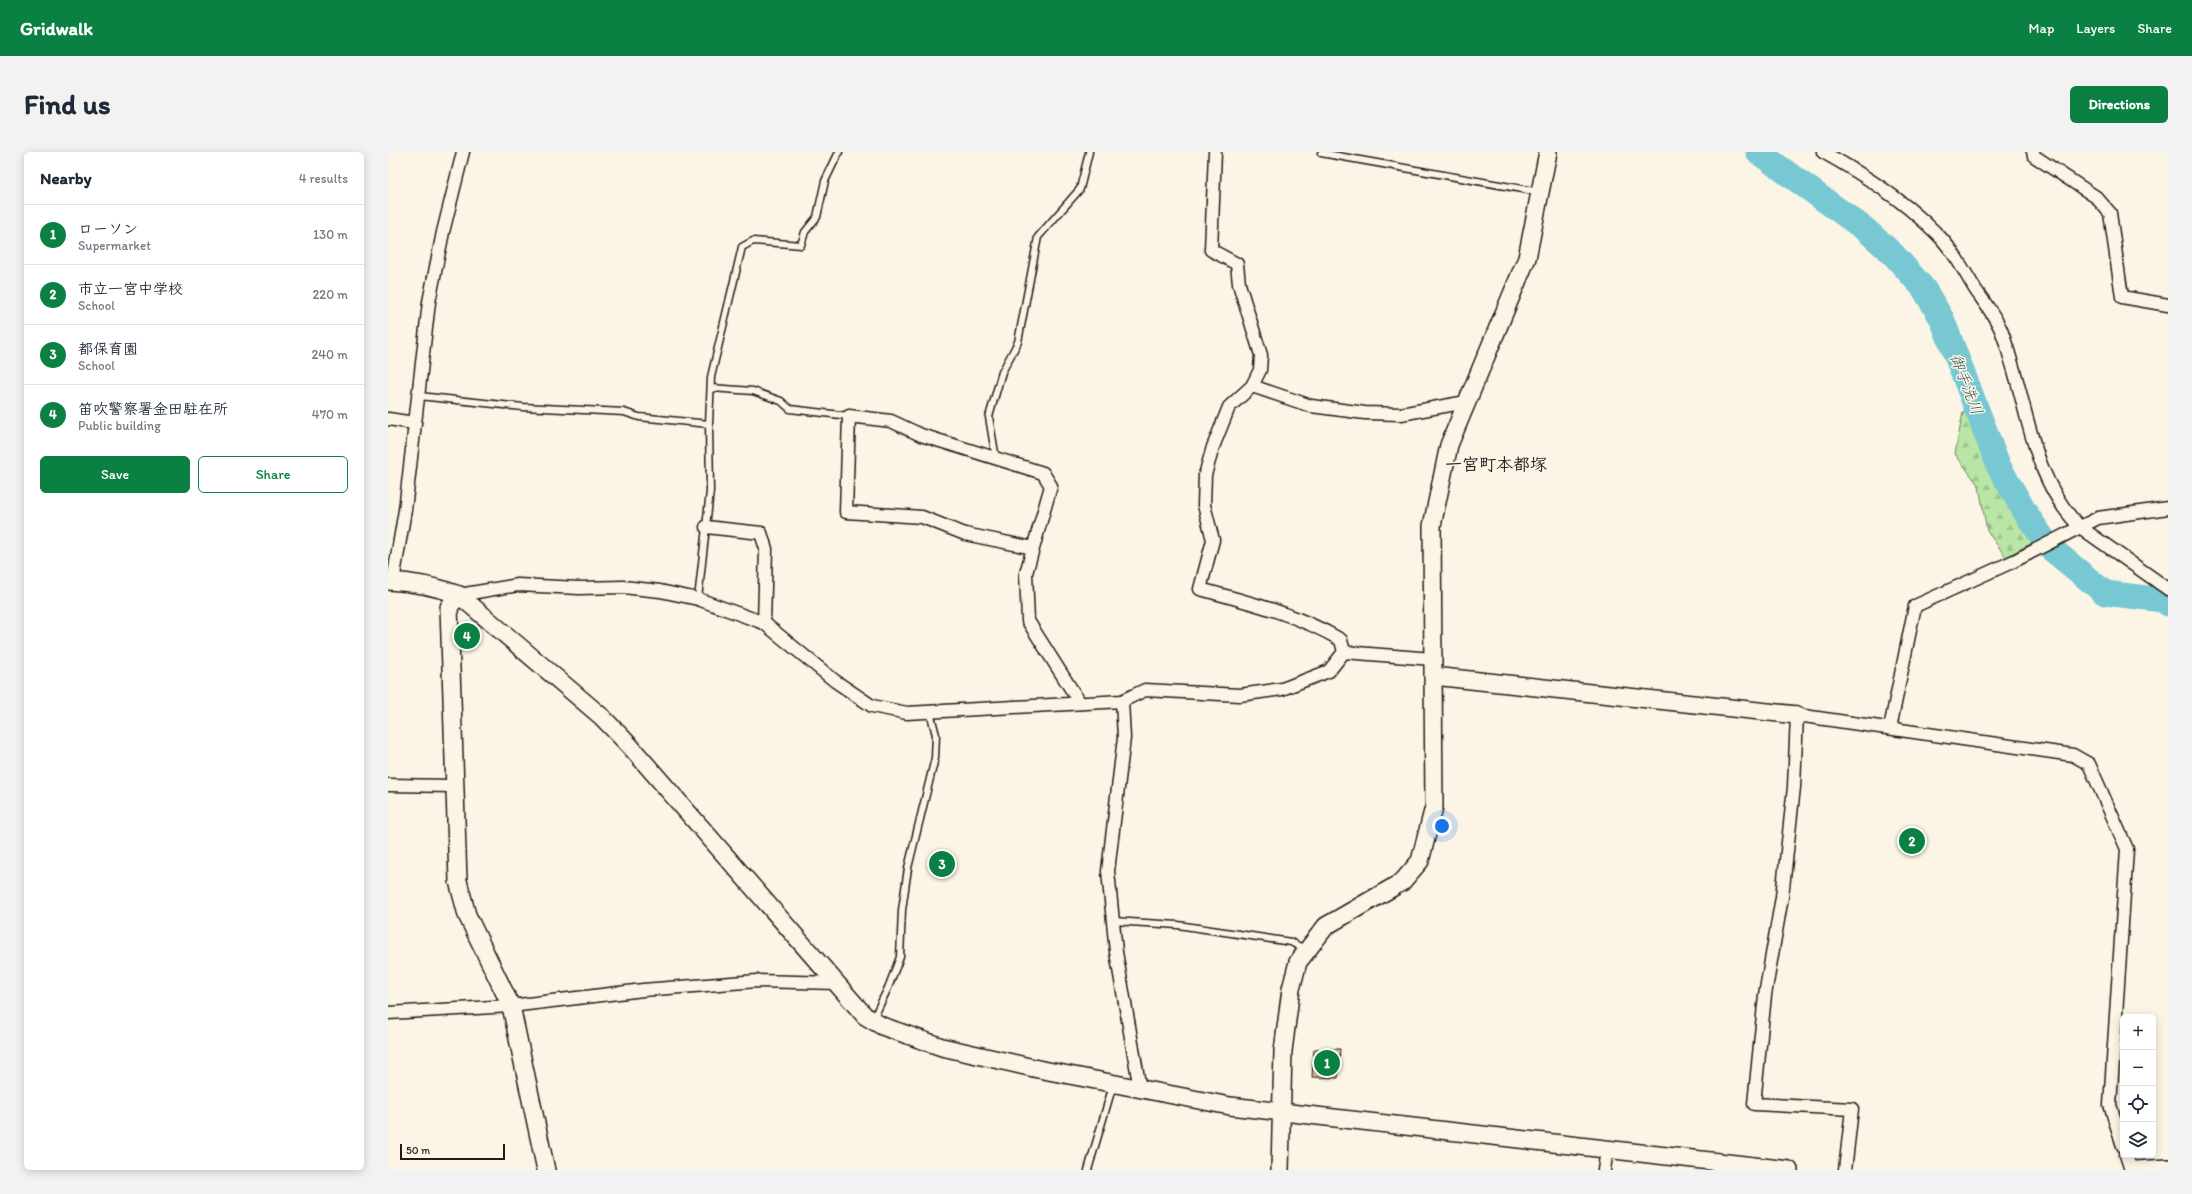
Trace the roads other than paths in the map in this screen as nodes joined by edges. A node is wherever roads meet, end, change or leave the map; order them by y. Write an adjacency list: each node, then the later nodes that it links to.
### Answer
1 (463, 152): 13 (street)
2 (839, 152): 12 (lane)
3 (1089, 152): 19 (lane)
4 (1216, 152): 11 (street)
5 (1548, 152): 9 (street)
6 (1823, 152): 22 (street)
7 (2033, 152): 10 (street)
8 (1321, 153): 9 (lane)
9 (1541, 192): 14 (street)
10 (2168, 305)
11 (1252, 386): 14 (street); 29 (street)
12 (711, 388): 15 (lane); 18 (lane)
13 (419, 396): 17 (street); 18 (lane)
14 (1466, 402): 30 (street)
15 (849, 416): 19 (street); 23 (street)
16 (388, 419): 17 (street)
17 (414, 423): 24 (street)
18 (709, 424): 21 (lane)
19 (996, 459): 23 (street)
20 (2168, 508): 22 (street)
21 (706, 527): 27 (lane); 28 (street)
22 (2080, 527): 25 (street); 36 (street)
23 (1033, 548): 33 (street)
24 (391, 581): 26 (street)
25 (2168, 588)
26 (459, 595): 27 (street); 38 (street); 41 (street)
27 (698, 599): 28 (street)
28 (764, 623): 34 (street)
29 (1344, 652): 30 (street); 32 (street)
30 (1433, 659): 31 (street)
31 (1433, 676): 35 (street); 40 (street)
32 (1122, 701): 33 (street); 39 (street)
33 (1080, 704): 34 (street)
34 (930, 712): 44 (lane)
35 (1797, 715): 36 (street); 58 (street)
36 (1890, 728): 48 (street)
37 (388, 784): 38 (street)
38 (454, 786): 42 (street)
39 (1113, 920): 40 (lane); 46 (street)
40 (1307, 950): 47 (street)
41 (836, 983): 42 (street); 44 (street)
42 (512, 1006): 43 (street); 53 (street)
43 (388, 1014)
44 (872, 1020): 45 (street)
45 (1113, 1084): 46 (street); 54 (lane)
46 (1140, 1089): 47 (street)
47 (1282, 1113): 49 (street); 55 (street)
48 (2120, 1137)
49 (1607, 1150): 52 (street); 56 (street)
50 (2127, 1158): 59 (street)
51 (2168, 1168): 60 (street)
52 (1768, 1169): 57 (street)
53 (546, 1170)
54 (1088, 1170)
55 (1280, 1170)
56 (1604, 1170)
57 (1789, 1170)
58 (1845, 1170)
59 (2130, 1170)
60 (2136, 1170)

